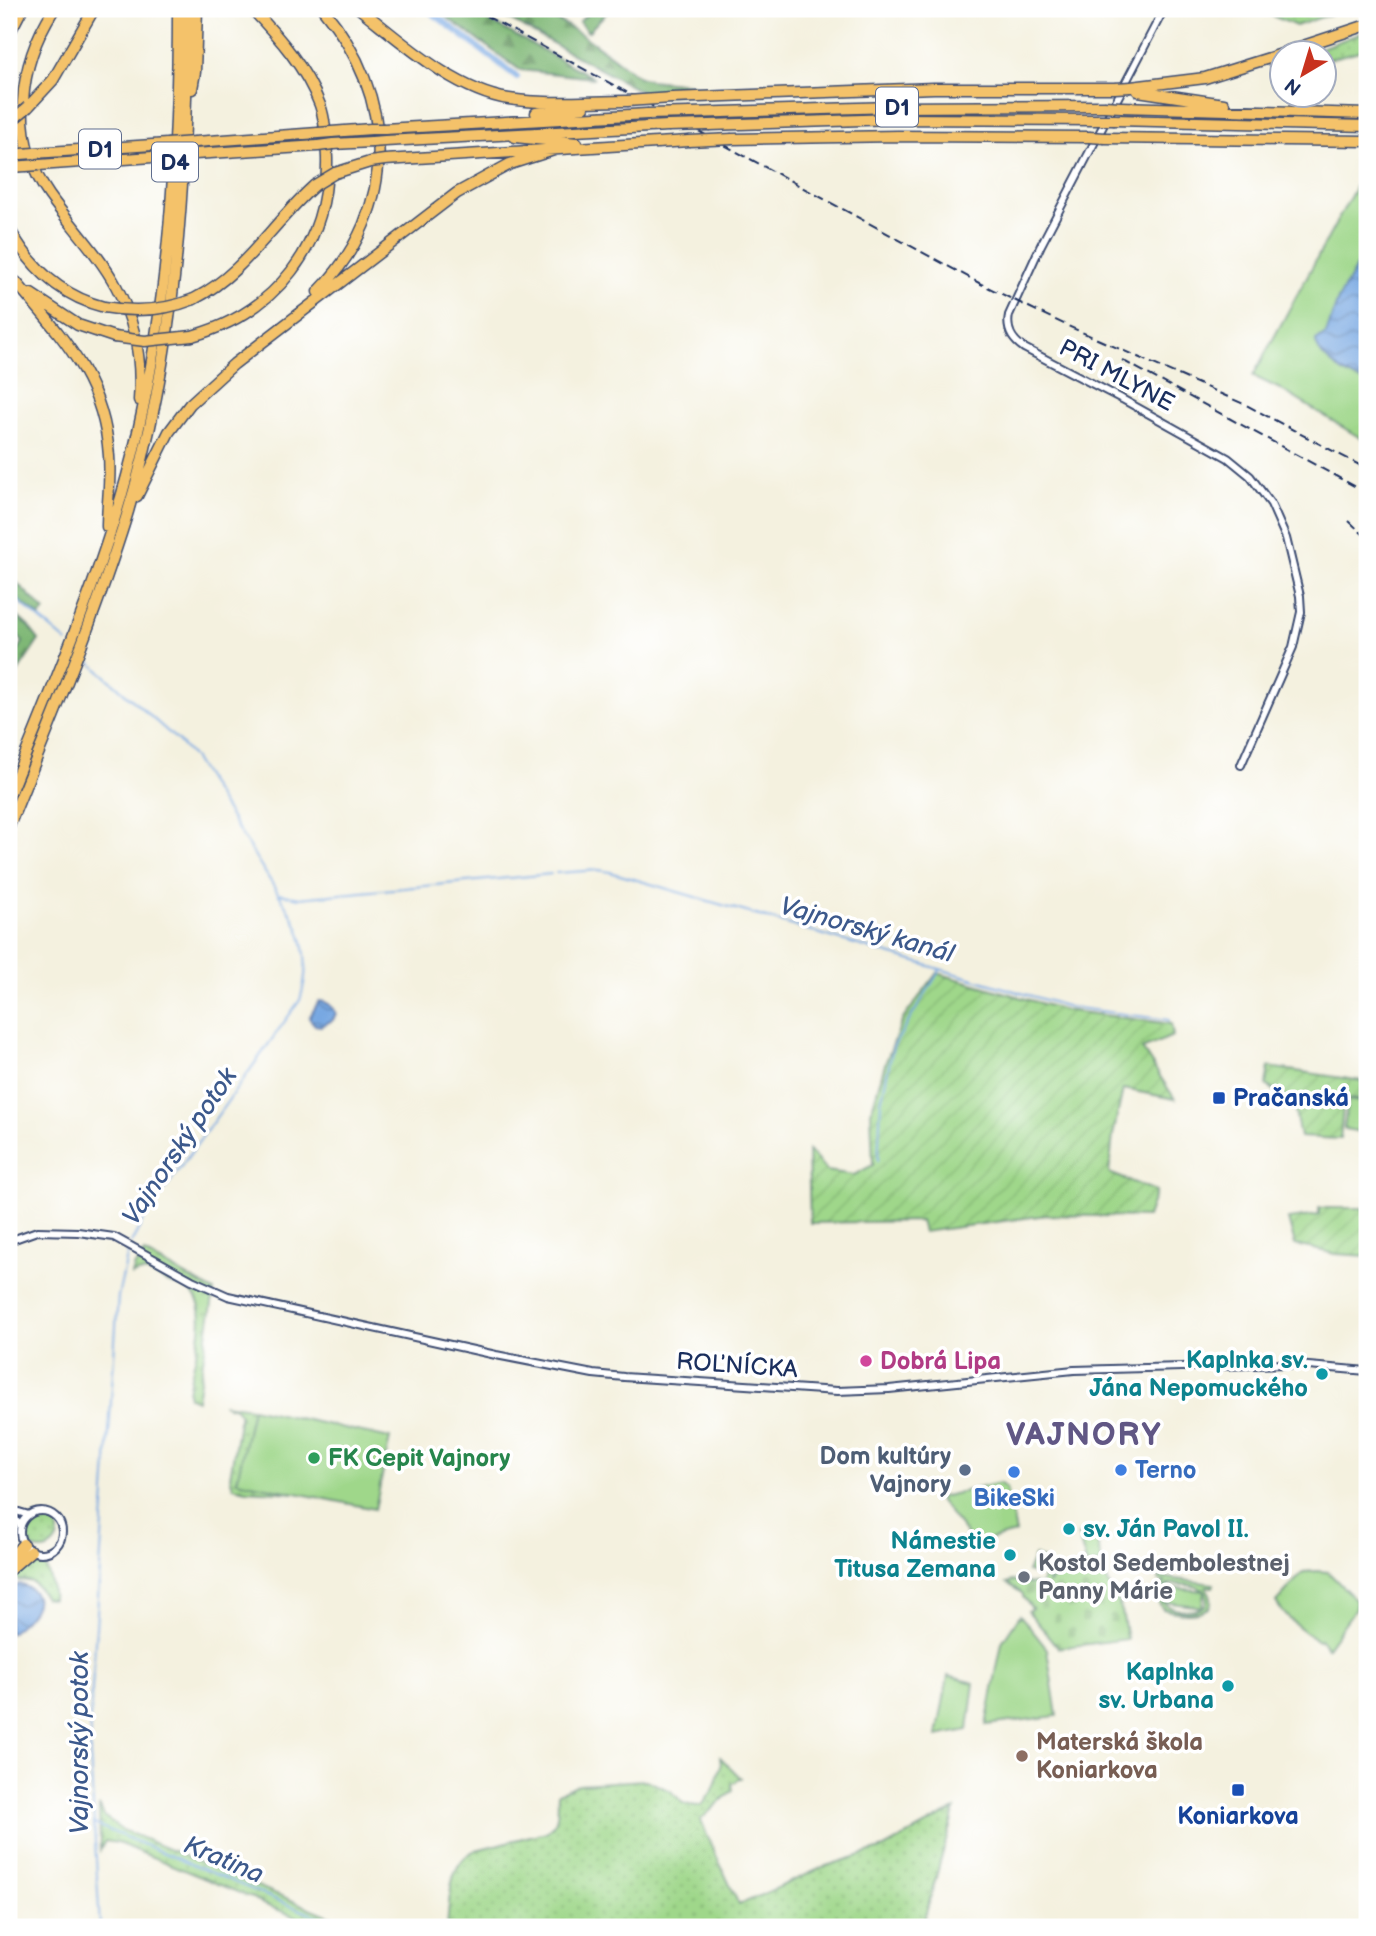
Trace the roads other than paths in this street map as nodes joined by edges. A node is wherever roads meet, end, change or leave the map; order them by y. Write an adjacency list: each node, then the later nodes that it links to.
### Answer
1 (22, 9): 12 (highway)
2 (54, 9): 32 (highway)
3 (94, 9): 20 (highway, bridge)
4 (178, 9): 32 (highway, D4)
5 (188, 9): 18 (highway, D4)
6 (197, 9): 18 (highway)
7 (252, 9): 30 (highway, bridge)
8 (323, 9): 31 (highway)
9 (360, 9): 16 (highway)
10 (1164, 9): 35 (street, PRI MLYNE)
11 (1367, 25): 13 (highway)
12 (9, 34)
13 (1328, 38)
14 (1268, 58): 15 (highway)
15 (1130, 89): 16 (highway, bridge); 17 (highway)
16 (627, 101): 21 (highway)
17 (1273, 111): 19 (highway, D1); 21 (highway, D1, bridge)
18 (187, 114): 33 (highway, D4)
19 (1367, 114)
20 (12, 119)
21 (463, 123): 27 (highway, D1, bridge)
22 (1367, 127): 23 (highway, D1, bridge)
23 (479, 134): 25 (highway); 28 (highway, D1, bridge)
24 (1367, 140): 25 (highway, bridge)
25 (613, 146): 26 (highway)
26 (557, 149): 29 (highway, bridge); 31 (highway)
27 (9, 155)
28 (9, 167)
29 (9, 228)
30 (12, 279): 34 (highway)
31 (296, 315): 33 (highway)
32 (137, 437): 34 (highway, D4)
33 (126, 518): 37 (highway, D4)
34 (107, 536): 36 (highway, D4)
35 (1241, 765)
36 (9, 795)
37 (9, 826)
38 (9, 1241): 39 (street, ROĽNÍCKA)
39 (1367, 1371)
40 (9, 1511): 41 (street); 42 (street)
41 (29, 1515): 42 (street); 43 (street)
42 (20, 1525): 43 (street)
43 (27, 1548): 44 (highway); 45 (highway)
44 (9, 1561)
45 (9, 1570)

